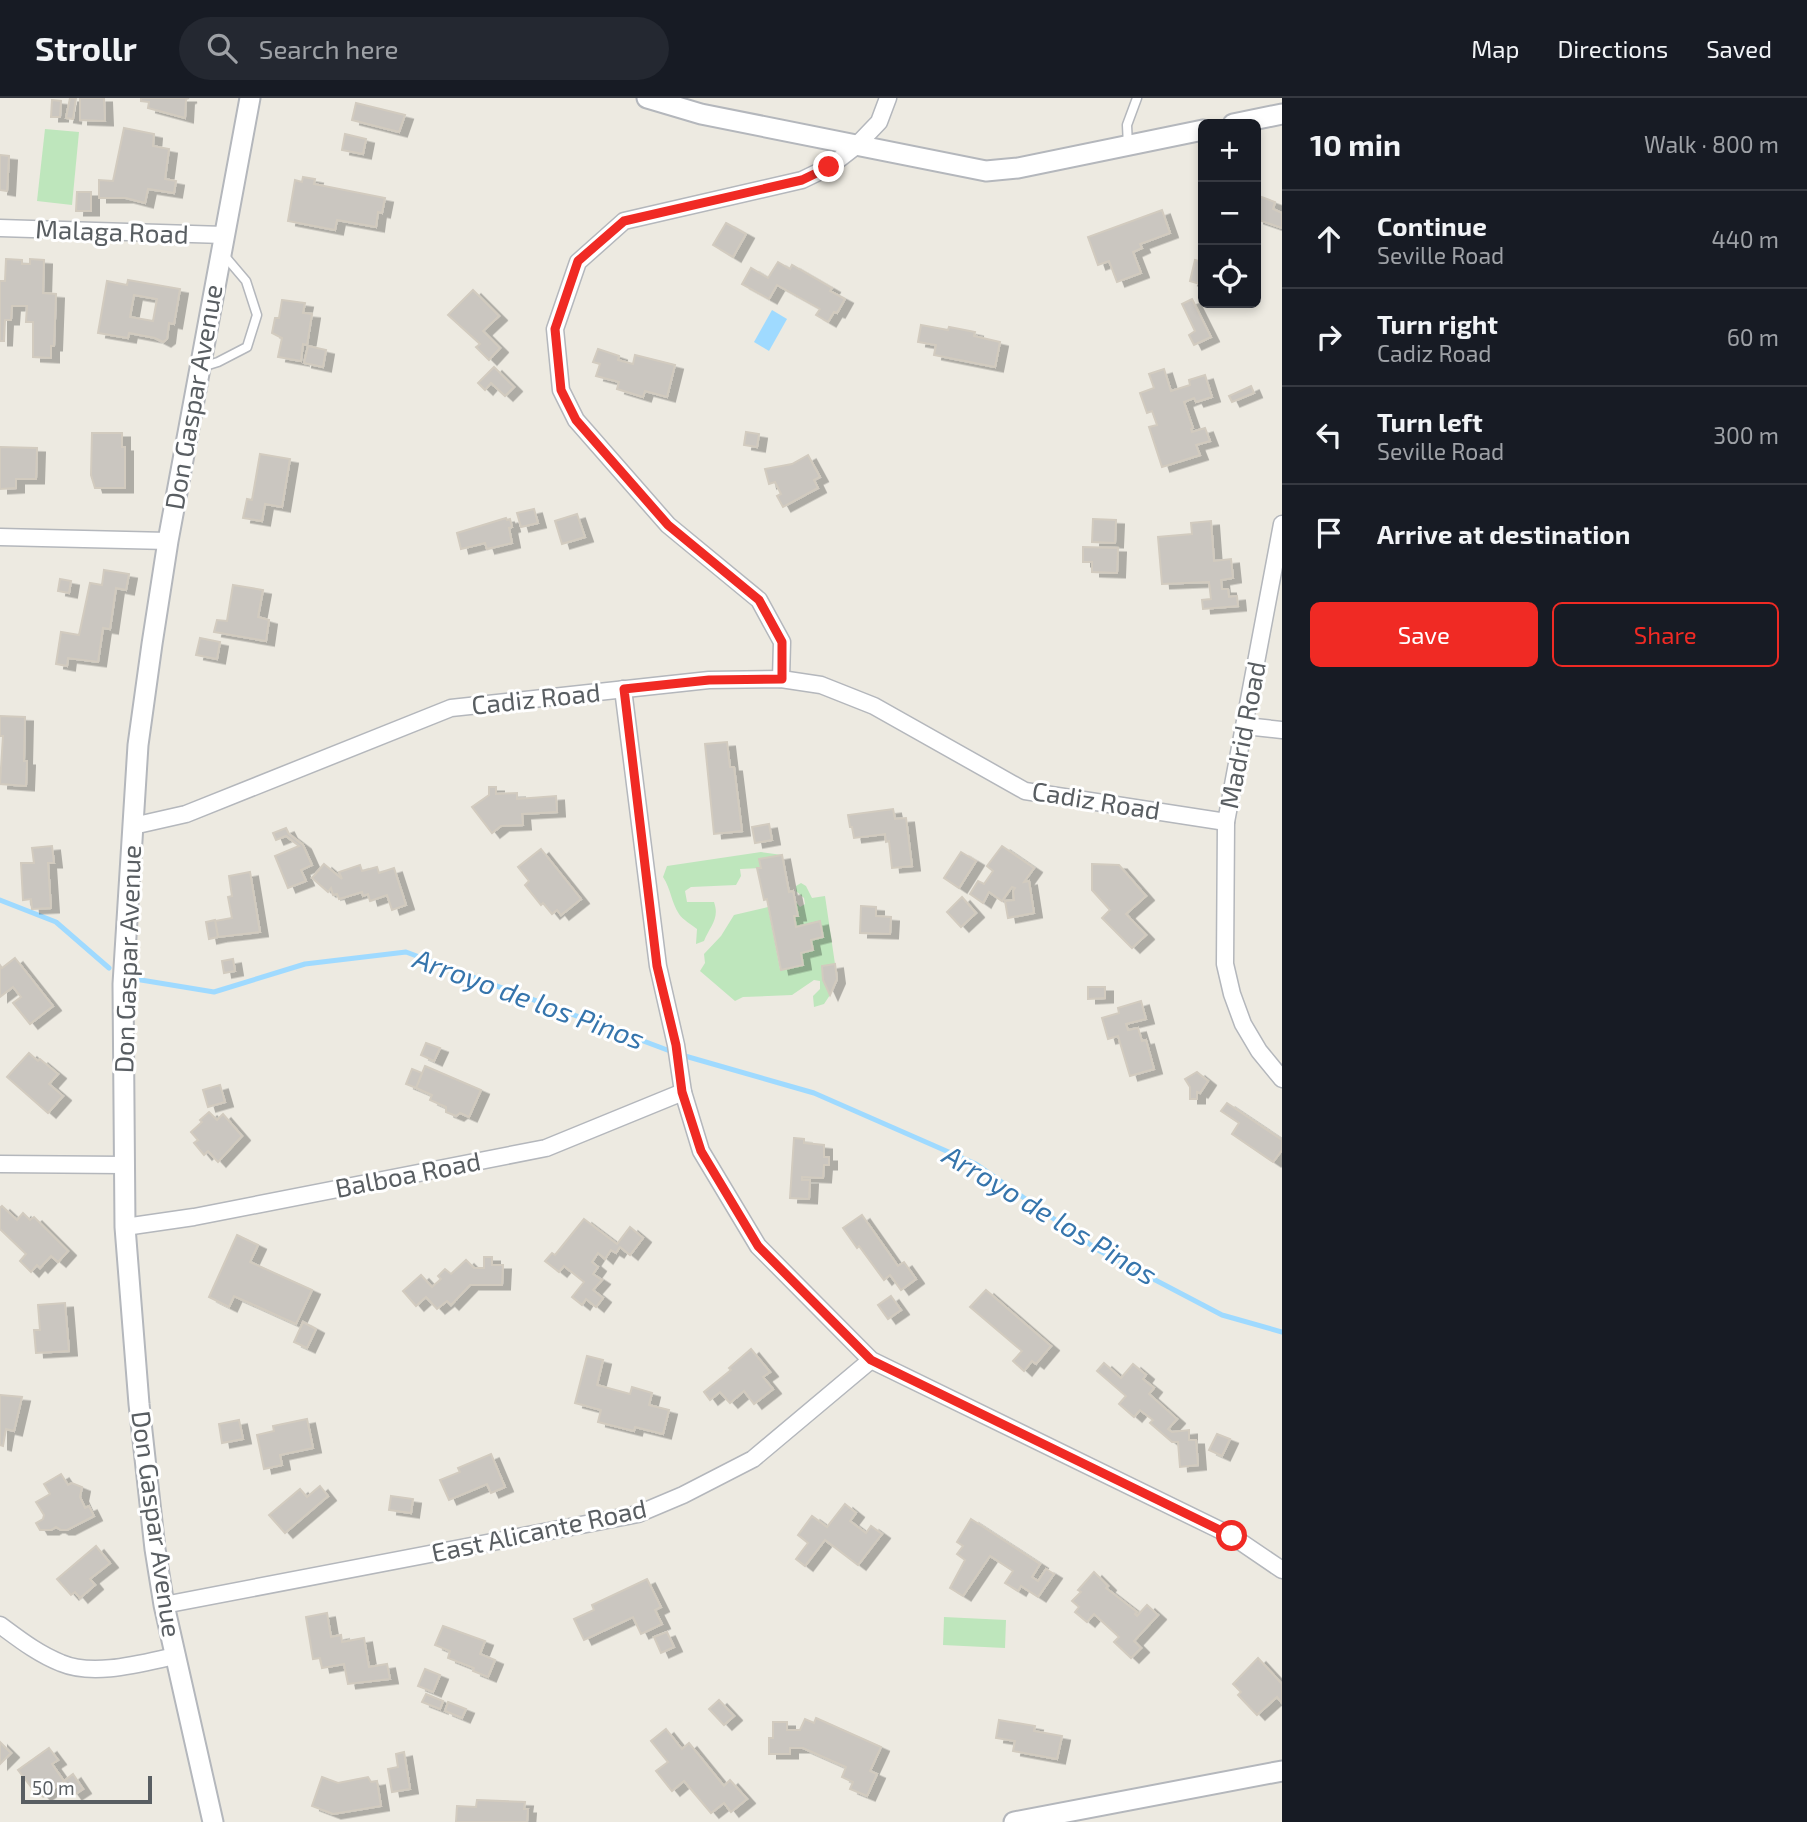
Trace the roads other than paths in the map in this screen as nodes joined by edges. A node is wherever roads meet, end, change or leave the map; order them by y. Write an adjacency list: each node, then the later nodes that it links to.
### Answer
1 (250, 98): 11 (street, Don Gaspar Avenue)
2 (647, 98): 8 (street)
3 (888, 98): 8 (street)
4 (1137, 98): 9 (lane)
5 (1282, 114): 6 (street)
6 (1258, 119)
7 (1198, 131): 9 (street)
8 (856, 146): 9 (street); 16 (street)
9 (1128, 146)
10 (0, 228): 11 (street, Malaga Road)
11 (222, 243): 12 (street, Don Gaspar Avenue); 12 (lane)
12 (200, 368): 15 (street, Don Gaspar Avenue)
13 (1282, 524): 18 (street, Madrid Road)
14 (0, 537): 15 (street)
15 (168, 541): 21 (street, Don Gaspar Avenue)
16 (782, 679): 17 (street, Cadiz Road); 20 (street, Cadiz Road)
17 (624, 689): 21 (street, Cadiz Road); 23 (street)
18 (1245, 726): 19 (street); 20 (street, Madrid Road)
19 (1282, 730)
20 (1226, 821): 22 (street, Madrid Road)
21 (133, 827): 25 (street, Don Gaspar Avenue)
22 (1282, 1079)
23 (682, 1092): 26 (street, Balboa Road); 27 (street)
24 (0, 1164): 25 (street)
25 (123, 1165): 26 (street, Don Gaspar Avenue)
26 (125, 1227): 29 (street, Don Gaspar Avenue)
27 (871, 1360): 28 (street); 29 (street, East Alicante Road)
28 (1282, 1570)
29 (164, 1605): 31 (street, Don Gaspar Avenue)
30 (0, 1625): 31 (street)
31 (176, 1656): 33 (street, Don Gaspar Avenue)
32 (1282, 1771): 34 (street)
33 (214, 1822)
34 (1014, 1822)

